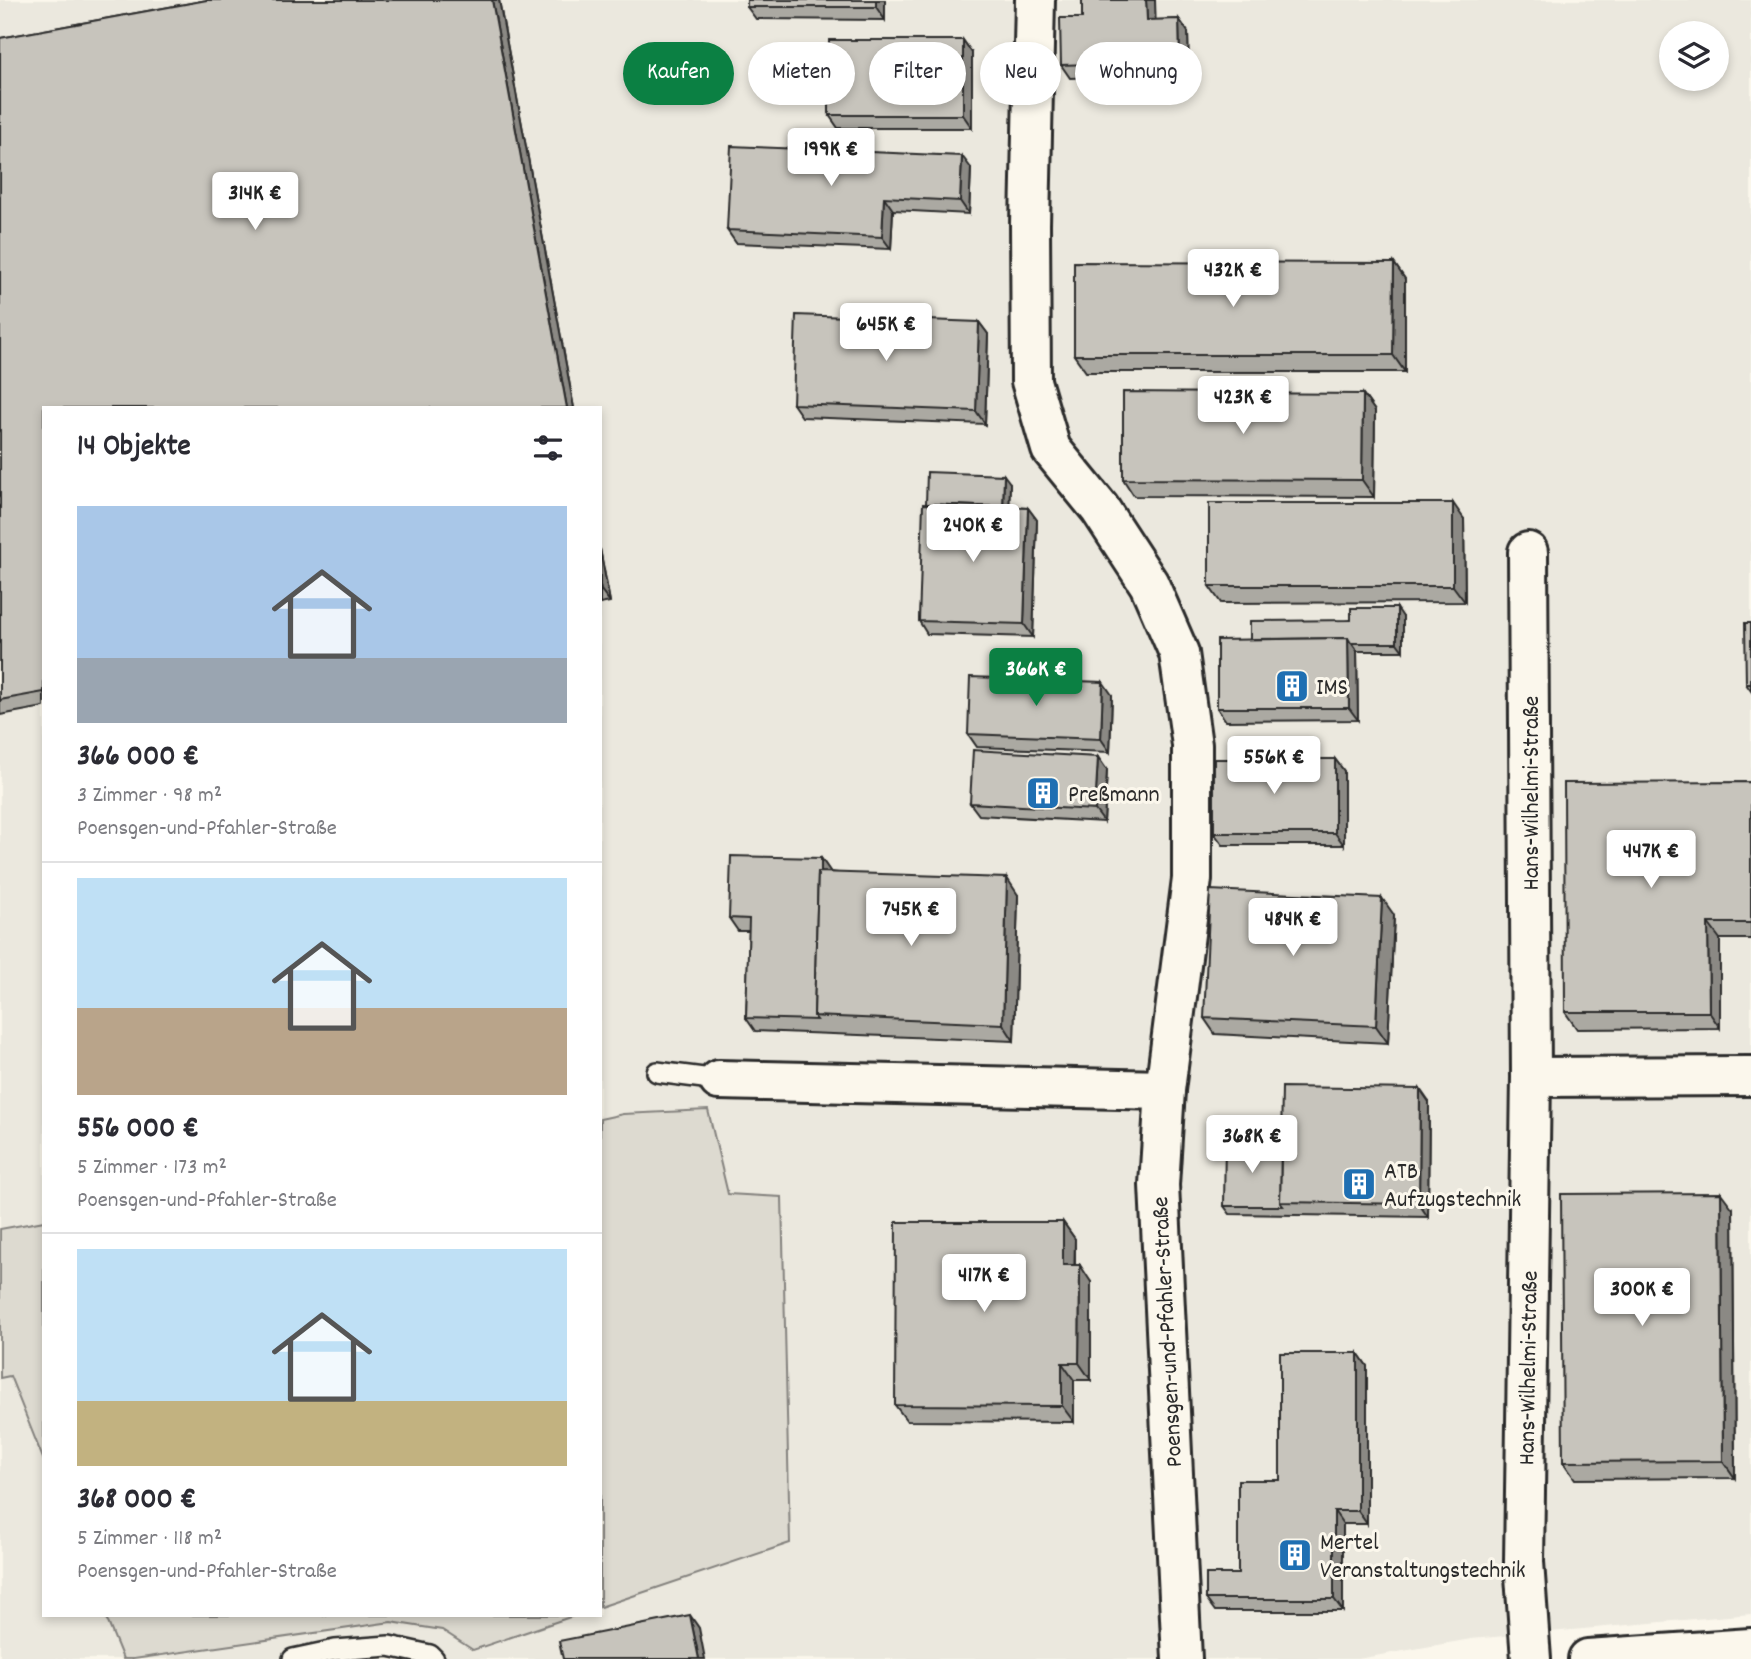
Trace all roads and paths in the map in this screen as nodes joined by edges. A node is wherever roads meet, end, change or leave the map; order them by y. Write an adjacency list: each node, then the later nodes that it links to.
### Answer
1 (1035, 0): 7 (street, Poensgen-und-Pfahler-Straße)
2 (1528, 552): 5 (street, Hans-Wilhelmi-Straße)
3 (657, 1072): 6 (lane)
4 (1751, 1076): 5 (street)
5 (1531, 1077): 12 (street, Hans-Wilhelmi-Straße)
6 (719, 1080): 7 (street)
7 (1165, 1090): 11 (street, Poensgen-und-Pfahler-Straße)
8 (1751, 1648): 13 (street)
9 (293, 1659): 10 (lane)
10 (433, 1659)
11 (1182, 1659)
12 (1531, 1659)
13 (1588, 1659)

